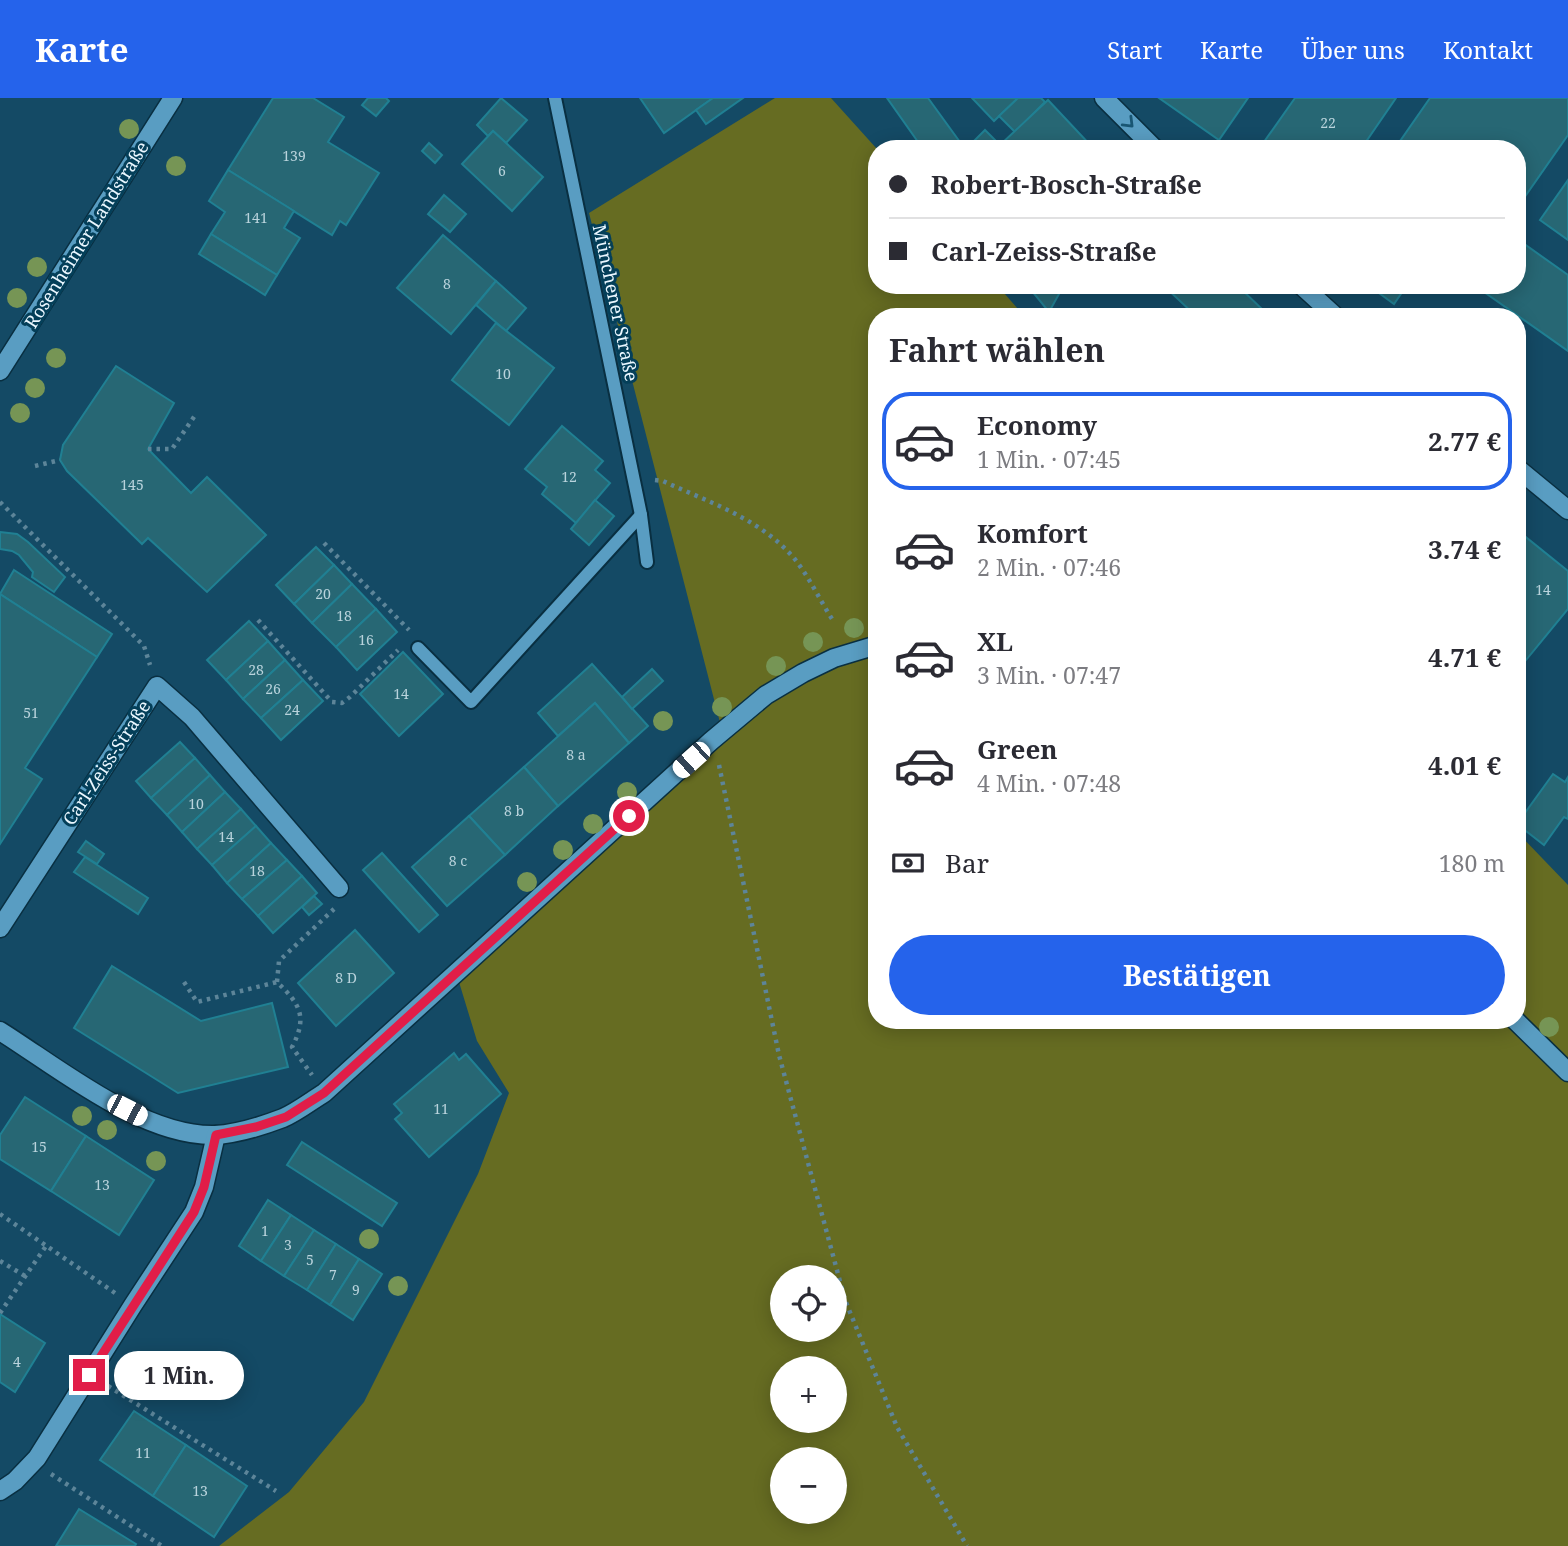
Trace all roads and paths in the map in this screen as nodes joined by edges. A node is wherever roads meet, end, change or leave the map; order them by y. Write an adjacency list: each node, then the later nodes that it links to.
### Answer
1 (173, 98): 7 (street, Rosenheimer Landstraße)
2 (555, 98): 13 (lane, Münchener Straße)
3 (1104, 98): 4 (street, one-way to 4)
4 (1146, 140)
5 (1311, 294): 6 (street)
6 (1326, 308)
7 (2, 362)
8 (196, 414): 9 (path)
9 (148, 449)
10 (60, 460): 11 (path)
11 (35, 466)
12 (1526, 475): 15 (street)
13 (633, 478): 16 (lane, Münchener Straße); 20 (path)
14 (0, 502): 23 (path)
15 (1568, 510)
16 (641, 514): 18 (lane, Münchener Straße); 21 (lane)
17 (324, 543): 21 (path)
18 (647, 562)
19 (258, 620): 21 (path)
20 (834, 622)
21 (418, 648)
22 (868, 648): 24 (street)
23 (157, 686): 25 (street, Carl-Zeiss-Straße); 26 (street, Carl-Zeiss-Straße)
24 (711, 741): 32 (street); 45 (path)
25 (339, 888): 28 (path)
26 (0, 928)
27 (184, 982): 28 (path)
28 (277, 982): 32 (path)
29 (1524, 1029): 31 (street)
30 (0, 1031): 33 (street)
31 (1568, 1072)
32 (324, 1093): 33 (street)
33 (216, 1135): 38 (street)
34 (0, 1214): 35 (path)
35 (46, 1246): 37 (path); 38 (path)
36 (0, 1261): 37 (path)
37 (24, 1276): 39 (path)
38 (133, 1305): 40 (street)
39 (0, 1313)
40 (89, 1375): 41 (street); 43 (path)
41 (33, 1462): 42 (street); 44 (path)
42 (0, 1491)
43 (276, 1491)
44 (162, 1546)
45 (967, 1546)

